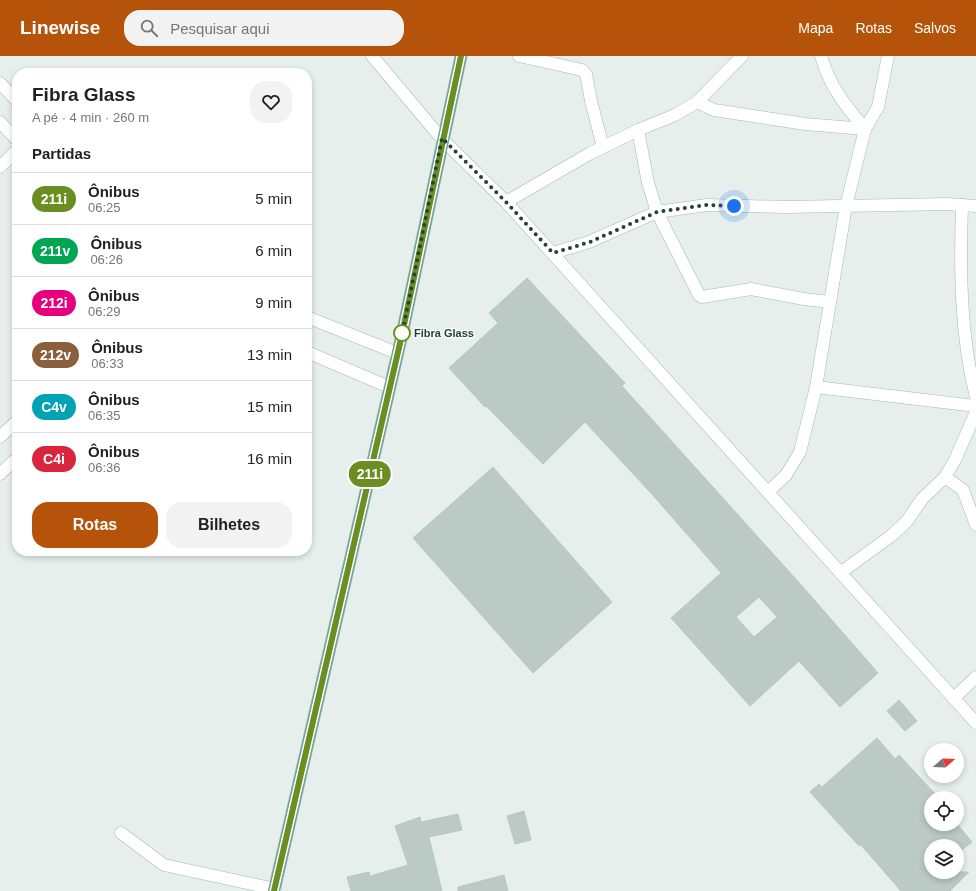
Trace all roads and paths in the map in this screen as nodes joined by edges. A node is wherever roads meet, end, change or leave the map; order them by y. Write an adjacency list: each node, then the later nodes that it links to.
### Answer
1 (372, 56): 14 (street)
2 (461, 56): 14 (main road)
3 (519, 56): 15 (street)
4 (742, 56): 9 (street)
5 (821, 56): 12 (street)
6 (888, 56): 12 (street)
7 (0, 83): 8 (street)
8 (12, 96)
9 (697, 102): 11 (street); 12 (street)
10 (0, 122): 13 (street)
11 (638, 130): 15 (street); 22 (street)
12 (865, 130): 20 (street)
13 (12, 135)
14 (442, 138): 18 (street); 26 (main road)
15 (603, 147): 18 (street)
16 (12, 155): 17 (street)
17 (0, 167)
18 (506, 202): 23 (street)
19 (962, 205): 20 (street); 21 (street); 30 (street)
20 (846, 206): 22 (street); 24 (street)
21 (976, 206)
22 (657, 212): 23 (street); 24 (street)
23 (553, 253): 38 (street)
24 (830, 302): 29 (street)
25 (312, 319): 26 (street)
26 (397, 353): 28 (main road)
27 (312, 354): 28 (street)
28 (389, 387): 45 (main road)
29 (816, 387): 31 (street); 38 (street)
30 (976, 397)
31 (976, 406)
32 (976, 412): 37 (street)
33 (12, 426): 34 (street)
34 (0, 437)
35 (12, 463): 36 (street)
36 (0, 474)
37 (945, 477): 39 (street); 40 (street)
38 (768, 492): 40 (street)
39 (976, 525)
40 (840, 573): 42 (street)
41 (976, 677): 42 (street)
42 (954, 698): 43 (street)
43 (976, 723)
44 (121, 833): 45 (street)
45 (275, 890)

